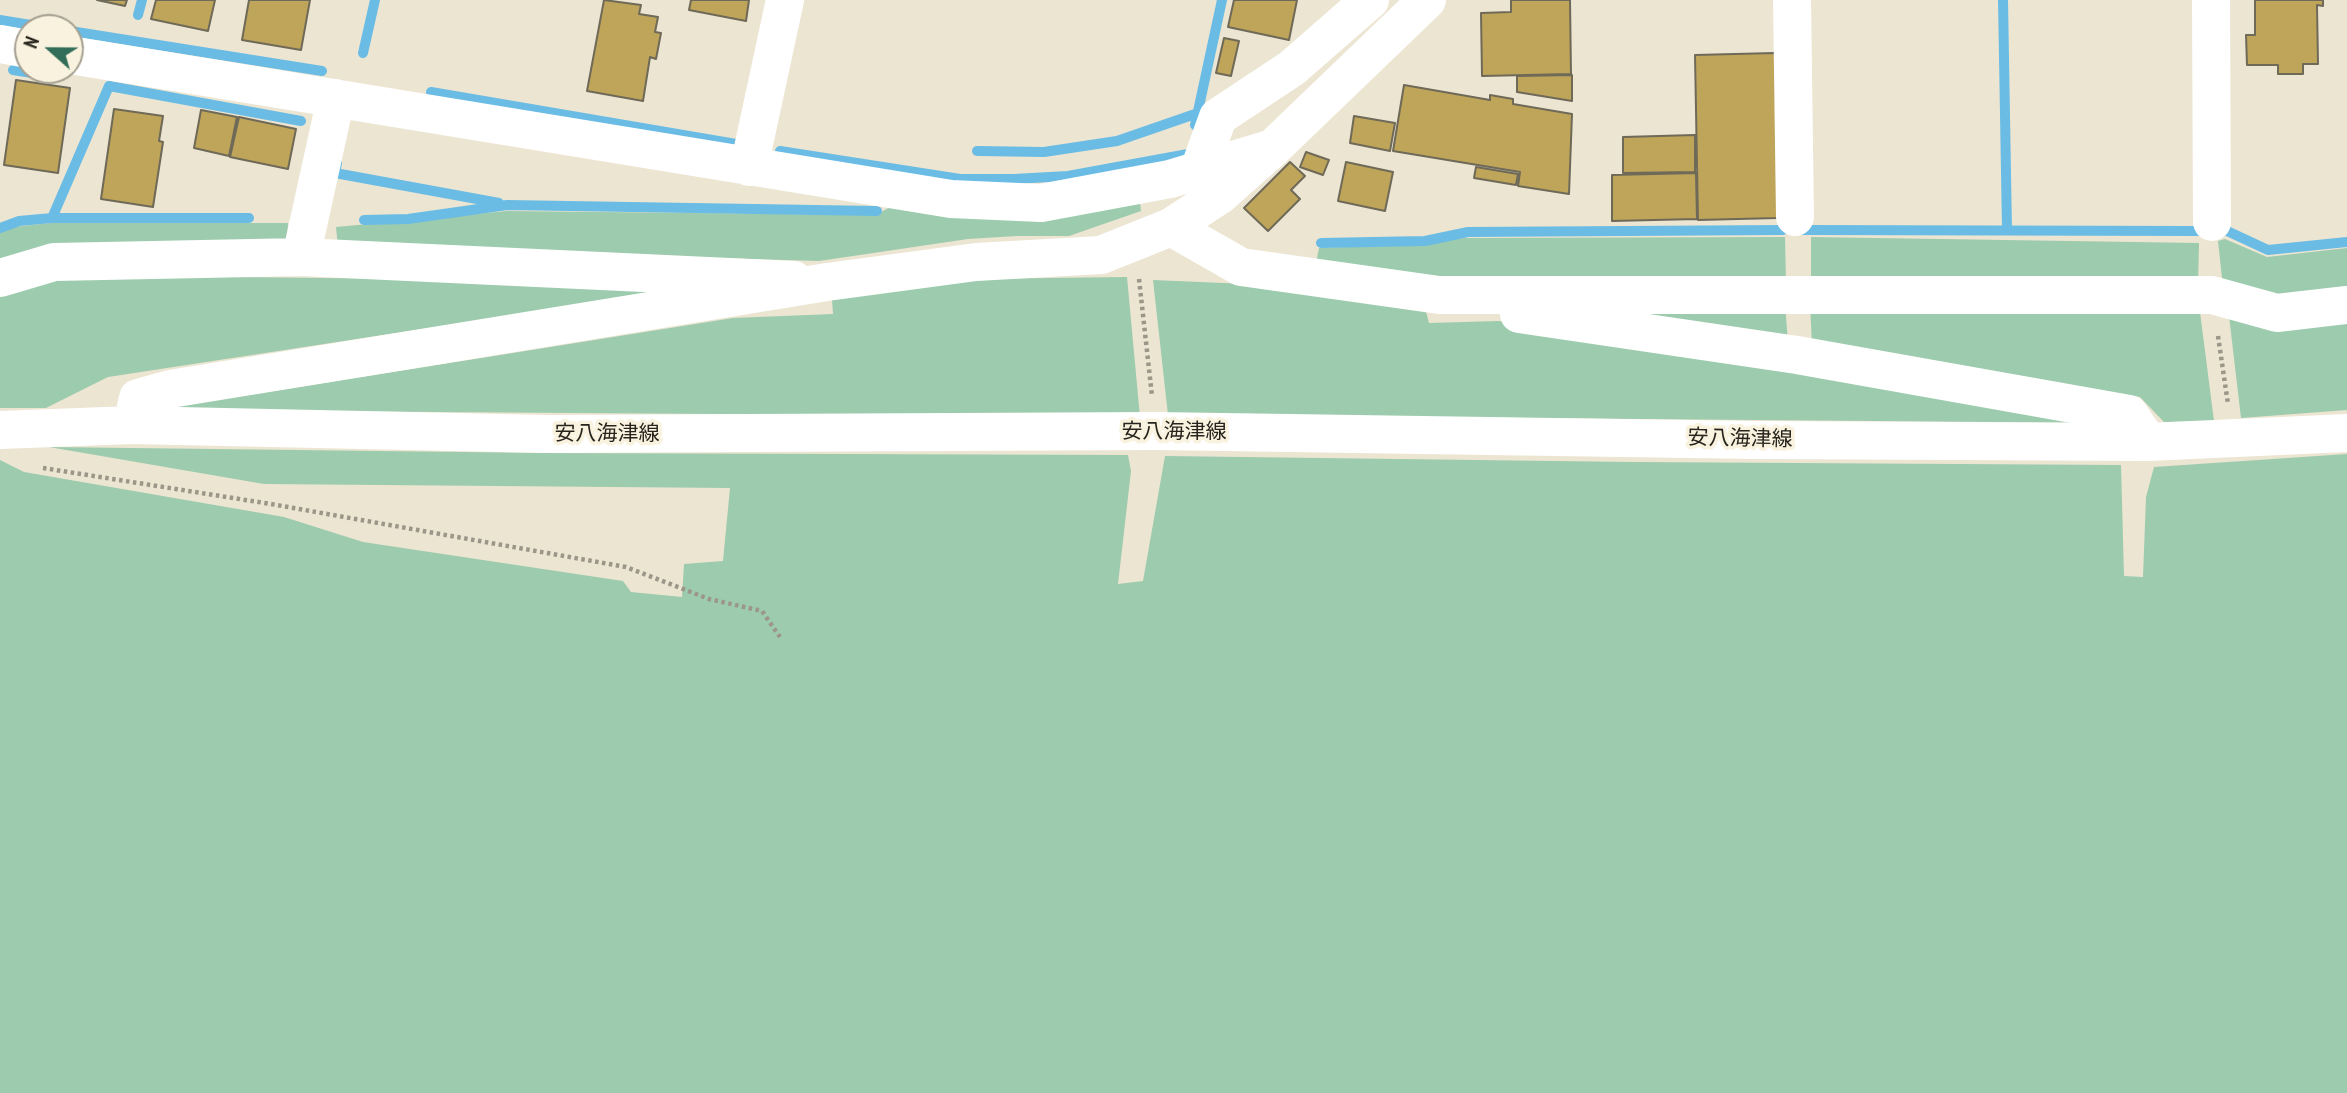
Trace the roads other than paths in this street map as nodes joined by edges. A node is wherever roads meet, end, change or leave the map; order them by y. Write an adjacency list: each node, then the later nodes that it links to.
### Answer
1 (785, 0): 9 (street)
2 (1370, 0): 10 (street)
3 (1427, 0): 8 (street)
4 (1791, 0): 11 (street)
5 (2211, 0): 12 (street)
6 (84, 57): 7 (street)
7 (336, 98): 9 (street); 14 (street)
8 (1273, 148): 10 (street); 13 (street)
9 (749, 167): 10 (street)
10 (1199, 170)
11 (1795, 217)
12 (2212, 222)
13 (1171, 227): 16 (street); 17 (street)
14 (301, 257): 15 (street); 16 (street)
15 (0, 278)
16 (827, 282): 19 (street)
17 (1439, 295): 18 (street); 22 (street)
18 (2347, 306)
19 (132, 425): 20 (street, 安八海津線); 22 (street, 安八海津線)
20 (0, 430)
21 (2347, 433): 22 (street, 安八海津線)
22 (2148, 442)

